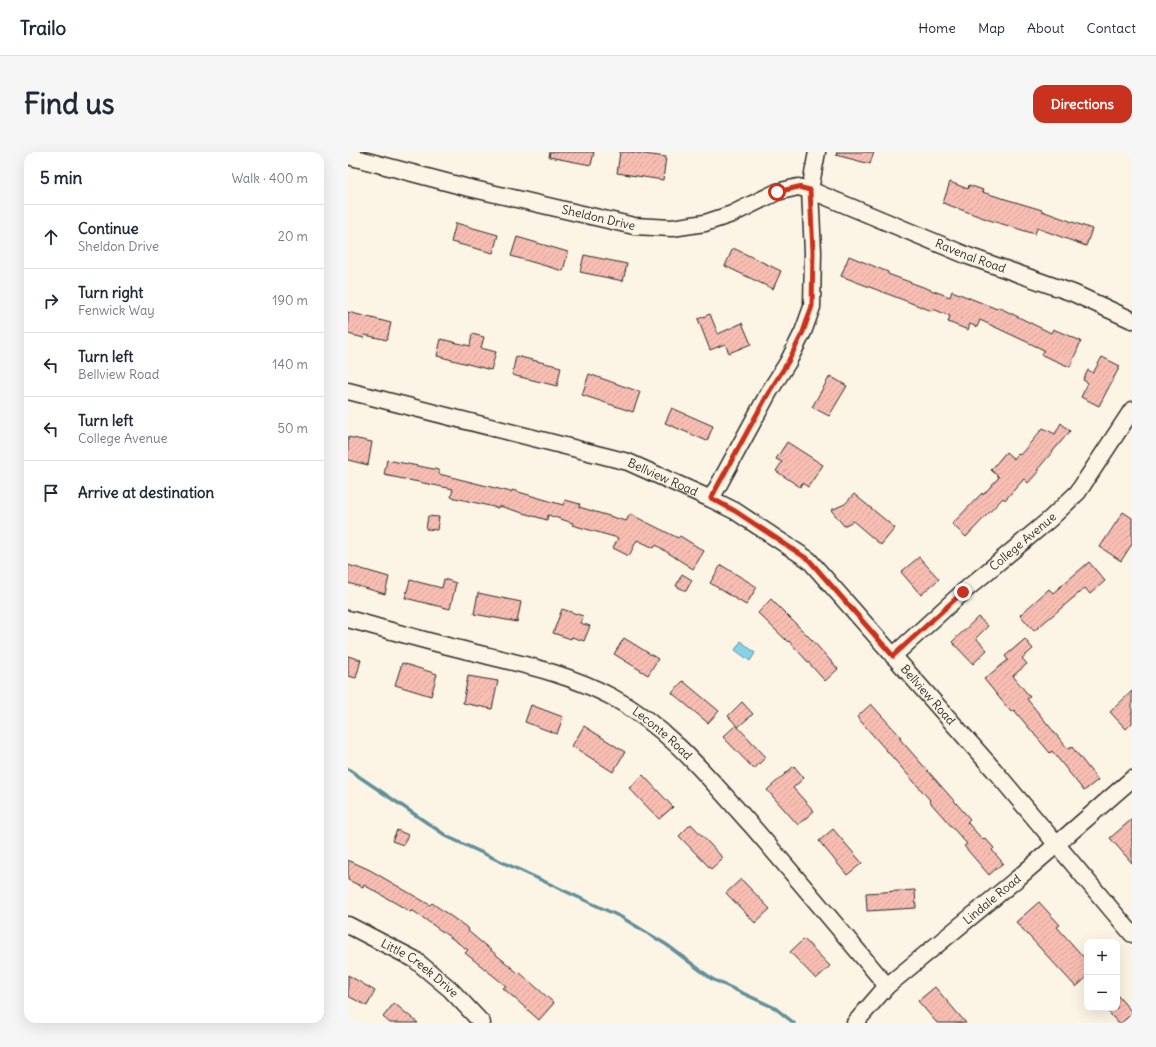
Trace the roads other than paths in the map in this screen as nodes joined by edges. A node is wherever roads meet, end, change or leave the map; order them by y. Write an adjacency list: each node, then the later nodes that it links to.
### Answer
1 (817, 152): 3 (street)
2 (348, 156): 3 (street, Sheldon Drive)
3 (810, 190): 4 (street, Ravenal Road); 7 (street)
4 (1132, 320)
5 (348, 391): 7 (street, Bellview Road)
6 (1132, 410): 9 (street, College Avenue)
7 (711, 498): 9 (street, Bellview Road)
8 (348, 619): 14 (street, Leconte Road)
9 (893, 656): 11 (street, Bellview Road)
10 (1132, 779): 11 (street, Lindale Road)
11 (1056, 845): 13 (street, Bellview Road); 14 (street, Lindale Road)
12 (348, 925): 15 (street, Little Creek Drive)
13 (1132, 934)
14 (887, 986): 16 (street, Lindale Road)
15 (482, 1023)
16 (855, 1023)

